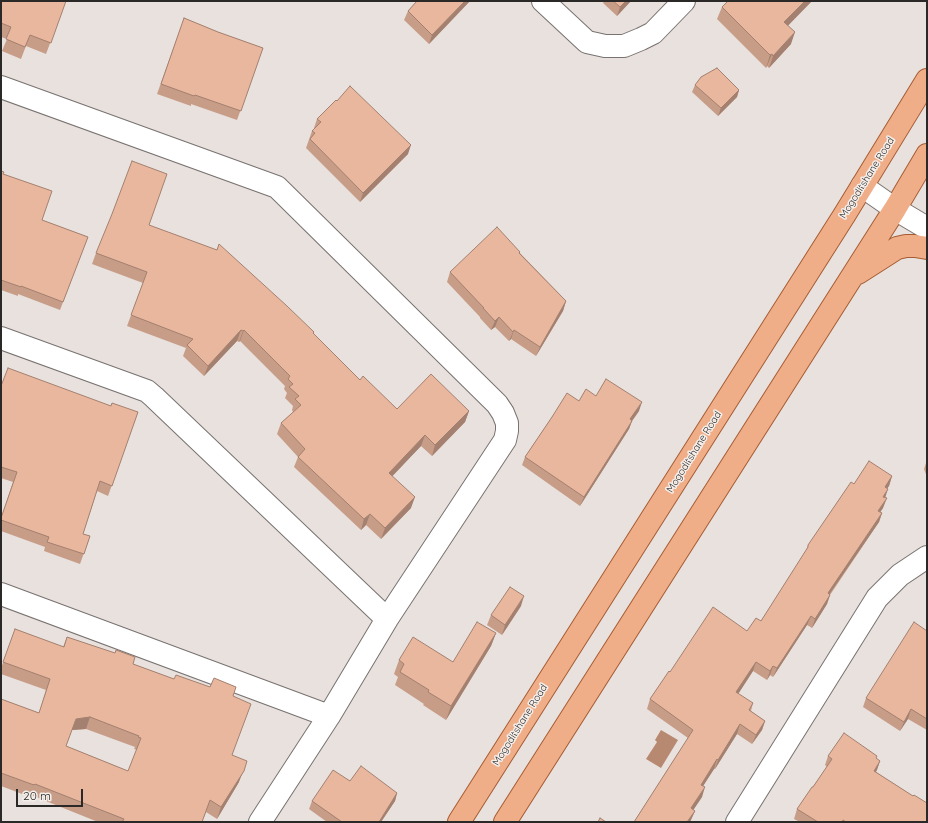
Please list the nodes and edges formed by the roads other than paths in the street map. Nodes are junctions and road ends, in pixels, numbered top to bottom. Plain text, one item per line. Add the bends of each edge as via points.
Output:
1 (543, 1) edge
2 (684, 1) edge
3 (927, 80) edge
4 (1, 87) edge
5 (927, 155) edge
6 (862, 186) junction
7 (895, 209) junction
8 (927, 228) edge
9 (927, 248) edge
10 (851, 278) junction
11 (1, 338) edge
12 (927, 557) edge
13 (1, 594) edge
14 (387, 619) junction
15 (329, 716) junction
16 (260, 822) edge
17 (459, 822) edge
18 (505, 822) edge
19 (737, 822) edge

1 - 2 street via 587,42 605,46 624,46 654,33
3 - 6 main road, Mogoditshane Road
4 - 14 street via 277,187 503,412 507,423 505,440
5 - 7 main road
6 - 7 street
6 - 17 main road, Mogoditshane Road
7 - 8 street
7 - 10 main road
9 - 10 main road via 897,248
10 - 18 main road
11 - 14 street via 147,392 154,397
12 - 19 street via 900,575 877,598
13 - 15 street
14 - 15 street
15 - 16 street

